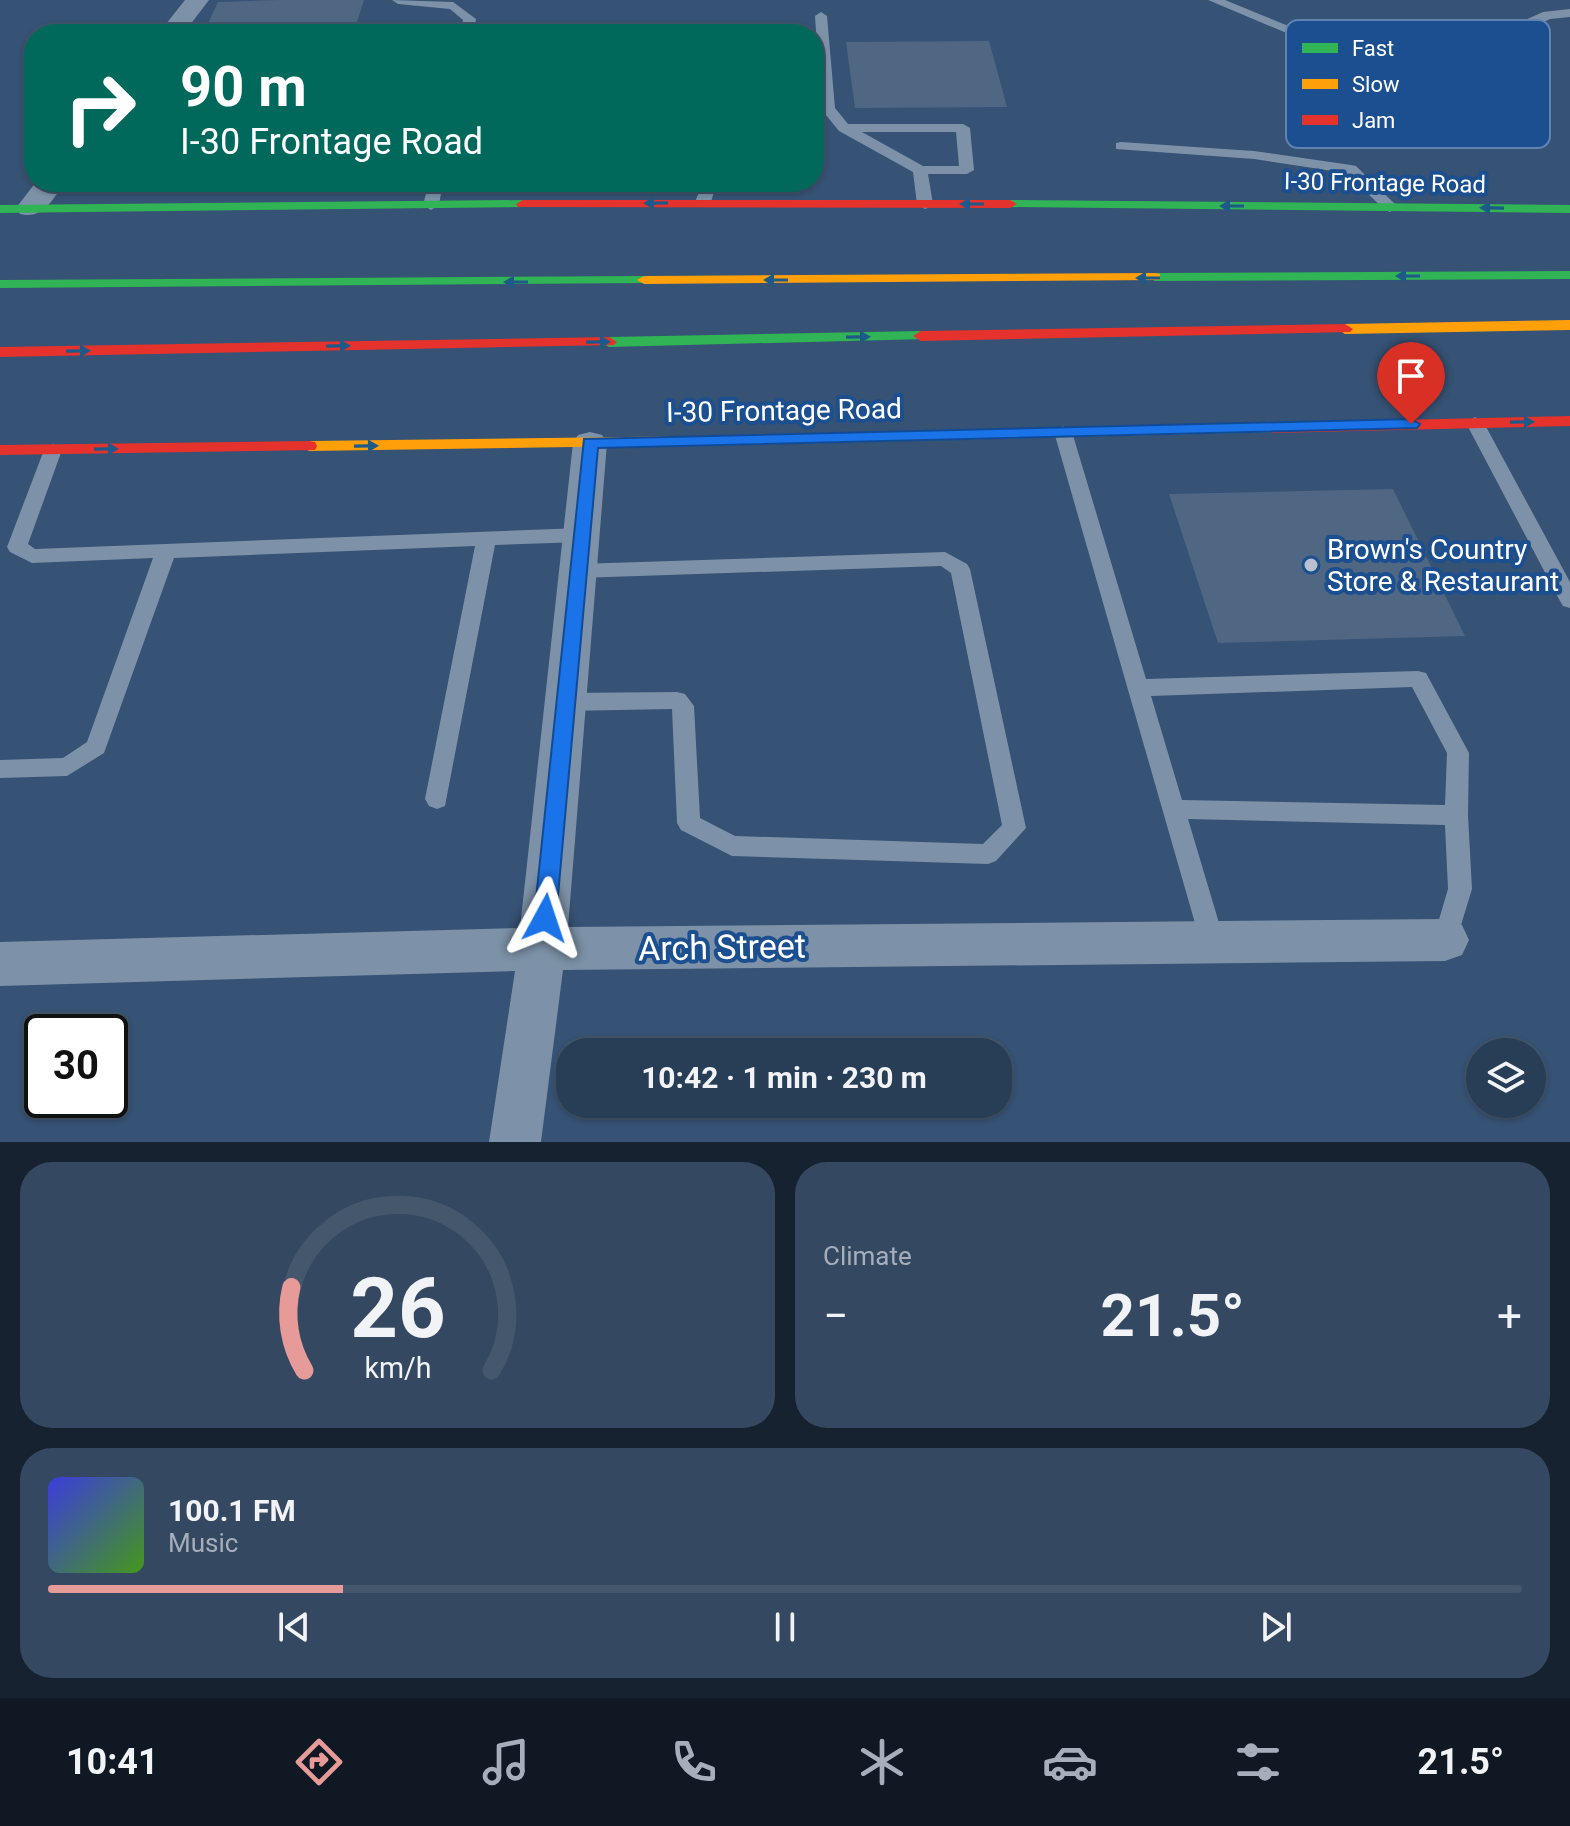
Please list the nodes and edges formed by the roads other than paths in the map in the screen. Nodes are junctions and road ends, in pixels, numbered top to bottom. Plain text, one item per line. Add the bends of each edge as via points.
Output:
1 (197, 0) edge
2 (398, 0) edge
3 (1214, 0) edge
4 (1570, 13) edge
5 (821, 16) dead end
6 (1536, 20) edge
7 (178, 24) edge
8 (469, 24) edge
9 (821, 24) edge
10 (1286, 30) edge
11 (824, 85) edge
12 (844, 128) junction
13 (1121, 146) dead end
14 (920, 170) junction
15 (43, 192) edge
16 (434, 192) edge
17 (706, 192) edge
18 (703, 202) junction
19 (925, 204) junction
20 (431, 205) junction
21 (1390, 207) junction
22 (30, 208) junction
23 (0, 209) edge
24 (1570, 209) edge
25 (1570, 275) edge
26 (0, 284) edge
27 (1570, 325) edge
28 (0, 352) edge
29 (1570, 421) edge
30 (1475, 423) junction
31 (1063, 432) junction
32 (590, 443) junction
33 (0, 450) edge
34 (53, 450) junction
35 (486, 539) junction
36 (166, 551) junction
37 (579, 553) junction
38 (1570, 601) edge
39 (1138, 688) junction
40 (565, 702) junction
41 (0, 769) edge
42 (437, 799) dead end
43 (1173, 809) junction
44 (1456, 815) junction
45 (1445, 940) joint
46 (1212, 943) junction
47 (542, 949) junction
48 (0, 964) edge
49 (515, 1142) edge

1 - 7 street
2 - 8 lane via 453,6 470,19
3 - 10 lane
4 - 6 lane
5 - 9 lane
11 - 12 lane via 828,109
12 - 14 lane
12 - 14 lane via 963,128 967,170
13 - 21 lane via 1254,155 1351,169
14 - 19 lane
15 - 22 street
16 - 20 lane
17 - 18 lane
18 - 19 main road, I-30 Frontage Road
18 -> 20 main road, I-30 Frontage Road
21 -> 19 main road, I-30 Frontage Road
20 - 22 main road, I-30 Frontage Road
24 -> 21 main road, I-30 Frontage Road
22 - 23 main road, I-30 Frontage Road
25 -> 26 main road
28 -> 27 main road
30 -> 29 main road, I-30 Frontage Road
30 - 31 main road, I-30 Frontage Road
30 - 38 lane
31 - 32 main road, I-30 Frontage Road
31 - 39 lane
34 -> 32 main road, I-30 Frontage Road
32 - 37 street
33 - 34 main road, I-30 Frontage Road
34 - 36 lane via 17,547 32,556
35 - 36 lane
35 - 37 lane
35 - 42 lane
36 - 41 lane via 96,747 67,767
37 - 40 street
37 - 40 lane via 945,559 960,569 1014,828 988,854 732,846 689,823 683,706 677,700
39 - 43 lane
39 - 44 lane via 1418,679 1458,753
40 - 47 street
43 - 44 lane
43 - 46 lane
44 - 45 lane via 1460,889
45 - 46 street, Arch Street
46 - 47 street, Arch Street
47 - 48 street, Arch Street
47 - 49 street

